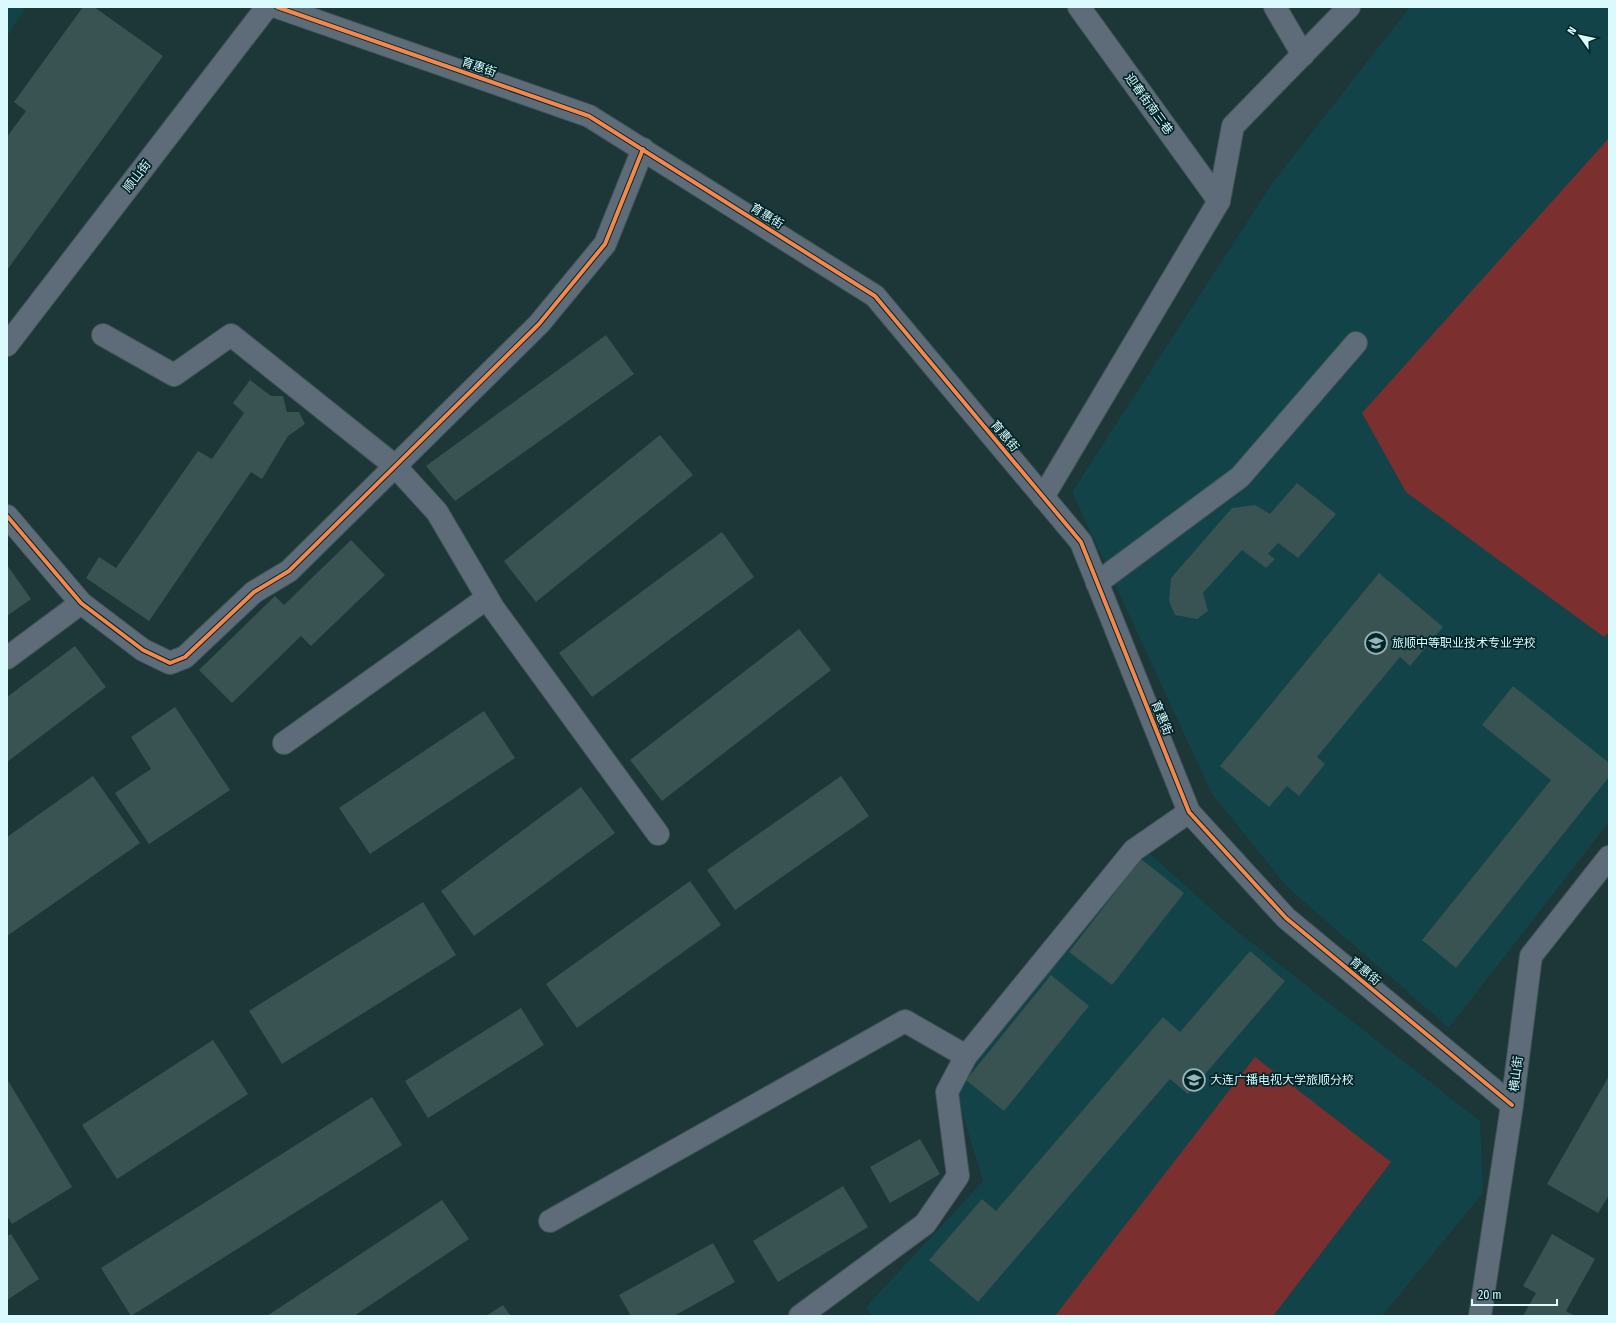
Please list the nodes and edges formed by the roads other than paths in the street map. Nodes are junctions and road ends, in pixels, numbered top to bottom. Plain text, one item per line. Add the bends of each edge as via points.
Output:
1 (267, 7) edge
2 (277, 7) edge
3 (1080, 7) edge
4 (1275, 7) edge
5 (1349, 7) edge
6 (1303, 55) junction
7 (643, 149) junction
8 (1219, 201) junction
9 (103, 335) dead end
10 (1356, 343) dead end
11 (7, 345) edge
12 (395, 466) junction
13 (1043, 497) junction
14 (7, 516) edge
15 (1097, 583) junction
16 (487, 598) junction
17 (81, 603) junction
18 (7, 658) edge
19 (284, 743) dead end
20 (1189, 812) junction
21 (658, 834) dead end
22 (1609, 858) edge
23 (966, 1056) junction
24 (1512, 1105) junction
25 (550, 1222) dead end
26 (800, 1316) edge
27 (1480, 1316) edge

1 - 11 street, 顺山街
2 - 7 street, 育惠街 via 589,116
3 - 8 street, 迎春街南三巷
4 - 6 street
5 - 6 street
6 - 8 street via 1233,126
7 - 12 street via 605,244 539,324
7 - 13 street, 育惠街 via 875,296
8 - 13 street
9 - 12 street via 174,375 231,335
10 - 15 street via 1240,477
12 - 16 street via 437,512
12 - 17 street via 289,571 254,592 185,657 170,663 142,650
13 - 15 street, 育惠街 via 1081,542
14 - 17 street
15 - 20 street, 育惠街
16 - 19 street
16 - 21 street
17 - 18 street
20 - 23 street via 1134,850
20 - 24 street, 育惠街 via 1286,918
22 - 24 street, 横山街 via 1531,956
23 - 25 street via 905,1021
23 - 26 street via 947,1092 958,1176 925,1224
24 - 27 street, 横山街

